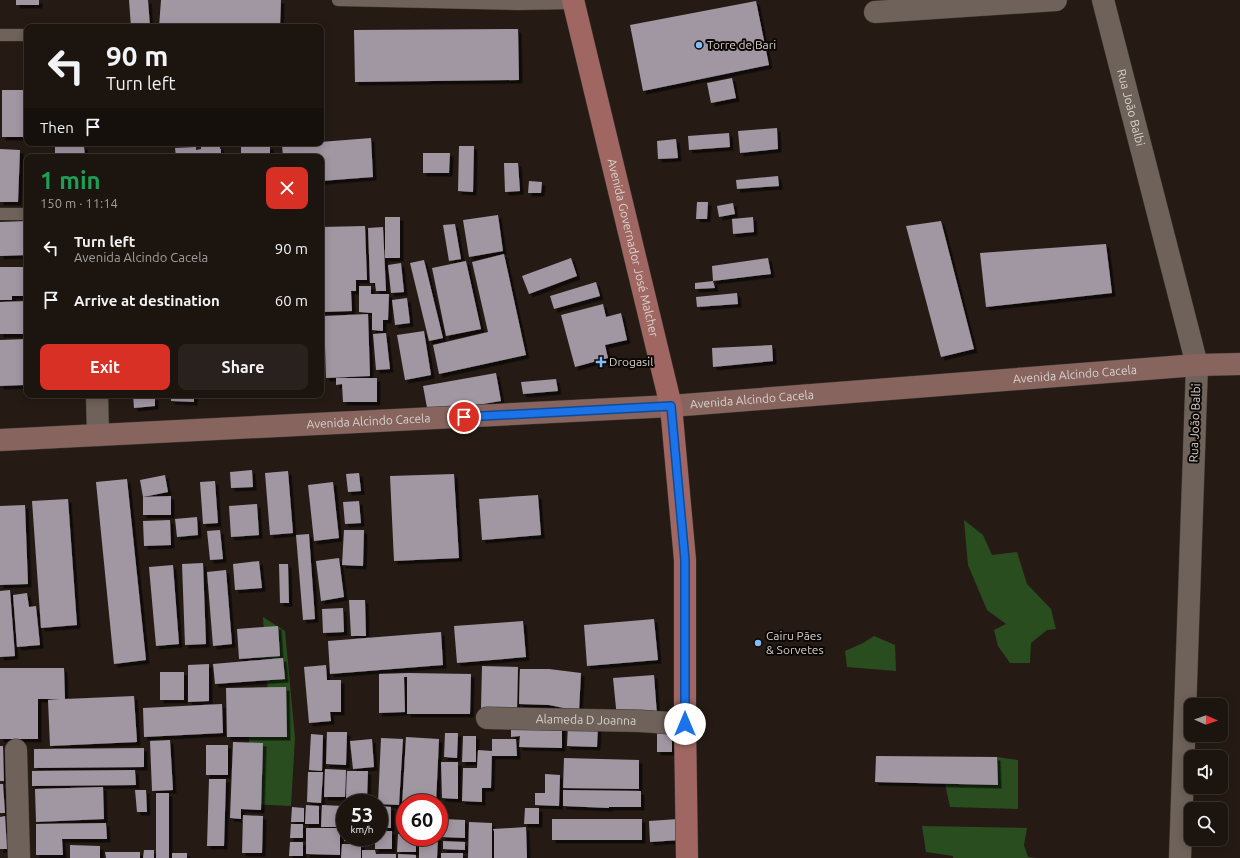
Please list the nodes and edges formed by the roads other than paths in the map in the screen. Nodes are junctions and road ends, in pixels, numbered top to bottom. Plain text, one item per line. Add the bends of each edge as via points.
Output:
1 (338, 0) edge
2 (1056, 0) edge
3 (1103, 0) edge
4 (574, 2) edge
5 (875, 12) dead end
6 (0, 35) edge
7 (24, 35) edge
8 (0, 214) edge
9 (24, 214) edge
10 (1240, 364) edge
11 (1197, 365) junction
12 (97, 398) edge
13 (671, 406) junction
14 (98, 435) junction
15 (0, 440) edge
16 (487, 718) dead end
17 (685, 724) junction
18 (16, 750) dead end
19 (1181, 857) edge
20 (19, 858) edge
21 (687, 858) edge

1 - 4 lane via 509,4
2 - 5 street
3 - 11 street, Rua João Balbi
4 - 13 main road, Avenida Governador José Malcher
6 - 7 lane
8 - 9 lane
10 - 11 main road, Avenida Alcindo Cacela
11 - 13 main road, Avenida Alcindo Cacela
11 - 19 street, Rua João Balbi
12 - 14 street
13 - 14 main road, Avenida Alcindo Cacela
13 - 17 main road, Avenida Governador José Malcher via 685,560
14 - 15 main road, Avenida Alcindo Cacela
16 - 17 street, Alameda D Joanna
17 - 21 main road, Avenida Governador José Malcher
18 - 20 street

